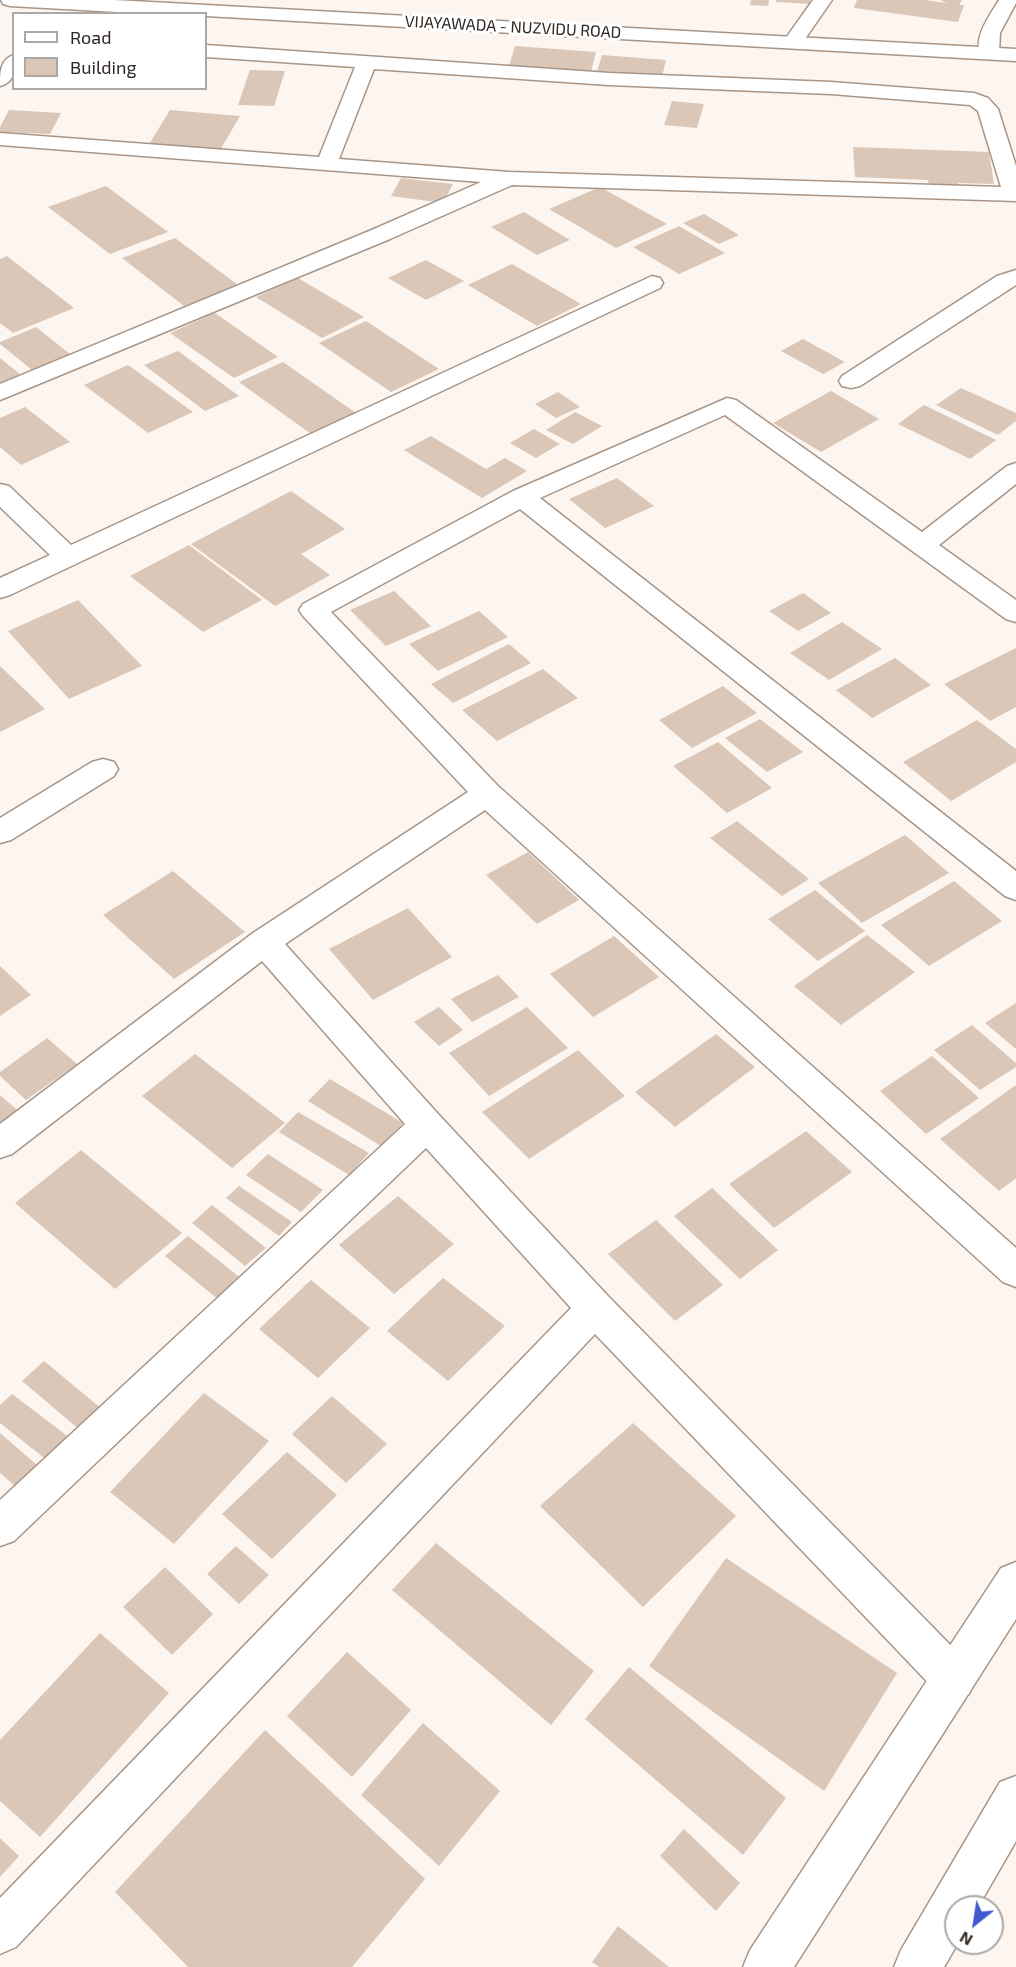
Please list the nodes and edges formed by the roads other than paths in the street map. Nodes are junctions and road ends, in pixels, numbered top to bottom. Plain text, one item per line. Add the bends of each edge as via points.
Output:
1 (10, 0) edge
2 (348, 0) edge
3 (823, 0) edge
4 (1008, 0) edge
5 (395, 2) dead end
6 (785, 22) dead end
7 (808, 23) junction
8 (831, 24) dead end
9 (967, 32) dead end
10 (999, 33) junction
11 (793, 42) junction
12 (207, 51) edge
13 (989, 53) junction
14 (1016, 55) edge
15 (367, 62) junction
16 (12, 64) edge
17 (0, 80) edge
18 (0, 139) edge
19 (327, 163) junction
20 (509, 178) junction
21 (1015, 194) edge
22 (1016, 277) edge
23 (652, 283) dead end
24 (851, 381) dead end
25 (0, 393) edge
26 (1016, 471) edge
27 (0, 492) edge
28 (522, 497) junction
29 (921, 546) junction
30 (66, 557) junction
31 (0, 589) edge
32 (1016, 614) edge
33 (103, 769) dead end
34 (487, 794) junction
35 (0, 832) edge
36 (1016, 888) edge
37 (264, 942) junction
38 (427, 1125) junction
39 (0, 1144) edge
40 (1016, 1271) edge
41 (595, 1308) junction
42 (0, 1527) edge
43 (1016, 1582) edge
44 (954, 1679) junction
45 (1016, 1798) edge
46 (0, 1931) edge
47 (767, 1967) edge
48 (918, 1967) edge

1 - 11 street, VIJAYAWADA - NUZVIDU ROAD
2 - 5 street, VIJAYAWADA - NUZVIDU ROAD
3 - 7 street
4 - 10 street
6 - 7 street
7 - 8 street
7 - 11 street
9 - 10 street
10 - 13 street
11 - 13 street, VIJAYAWADA - NUZVIDU ROAD
12 - 15 street
13 - 14 street, VIJAYAWADA - NUZVIDU ROAD
15 - 19 street
15 - 21 street via 974,99 988,109
16 - 17 street
18 - 19 street
19 - 20 street
20 - 21 street
20 - 25 street
22 - 24 street
23 - 30 street
26 - 29 street
27 - 30 street
28 - 29 street via 727,405
28 - 34 street via 313,610
28 - 36 street
29 - 32 street
30 - 31 street
33 - 35 street
34 - 37 street
34 - 40 street
37 - 38 street
37 - 39 street
38 - 41 street
38 - 42 street
41 - 44 street
41 - 46 street
43 - 44 street
44 - 47 street
45 - 48 street

